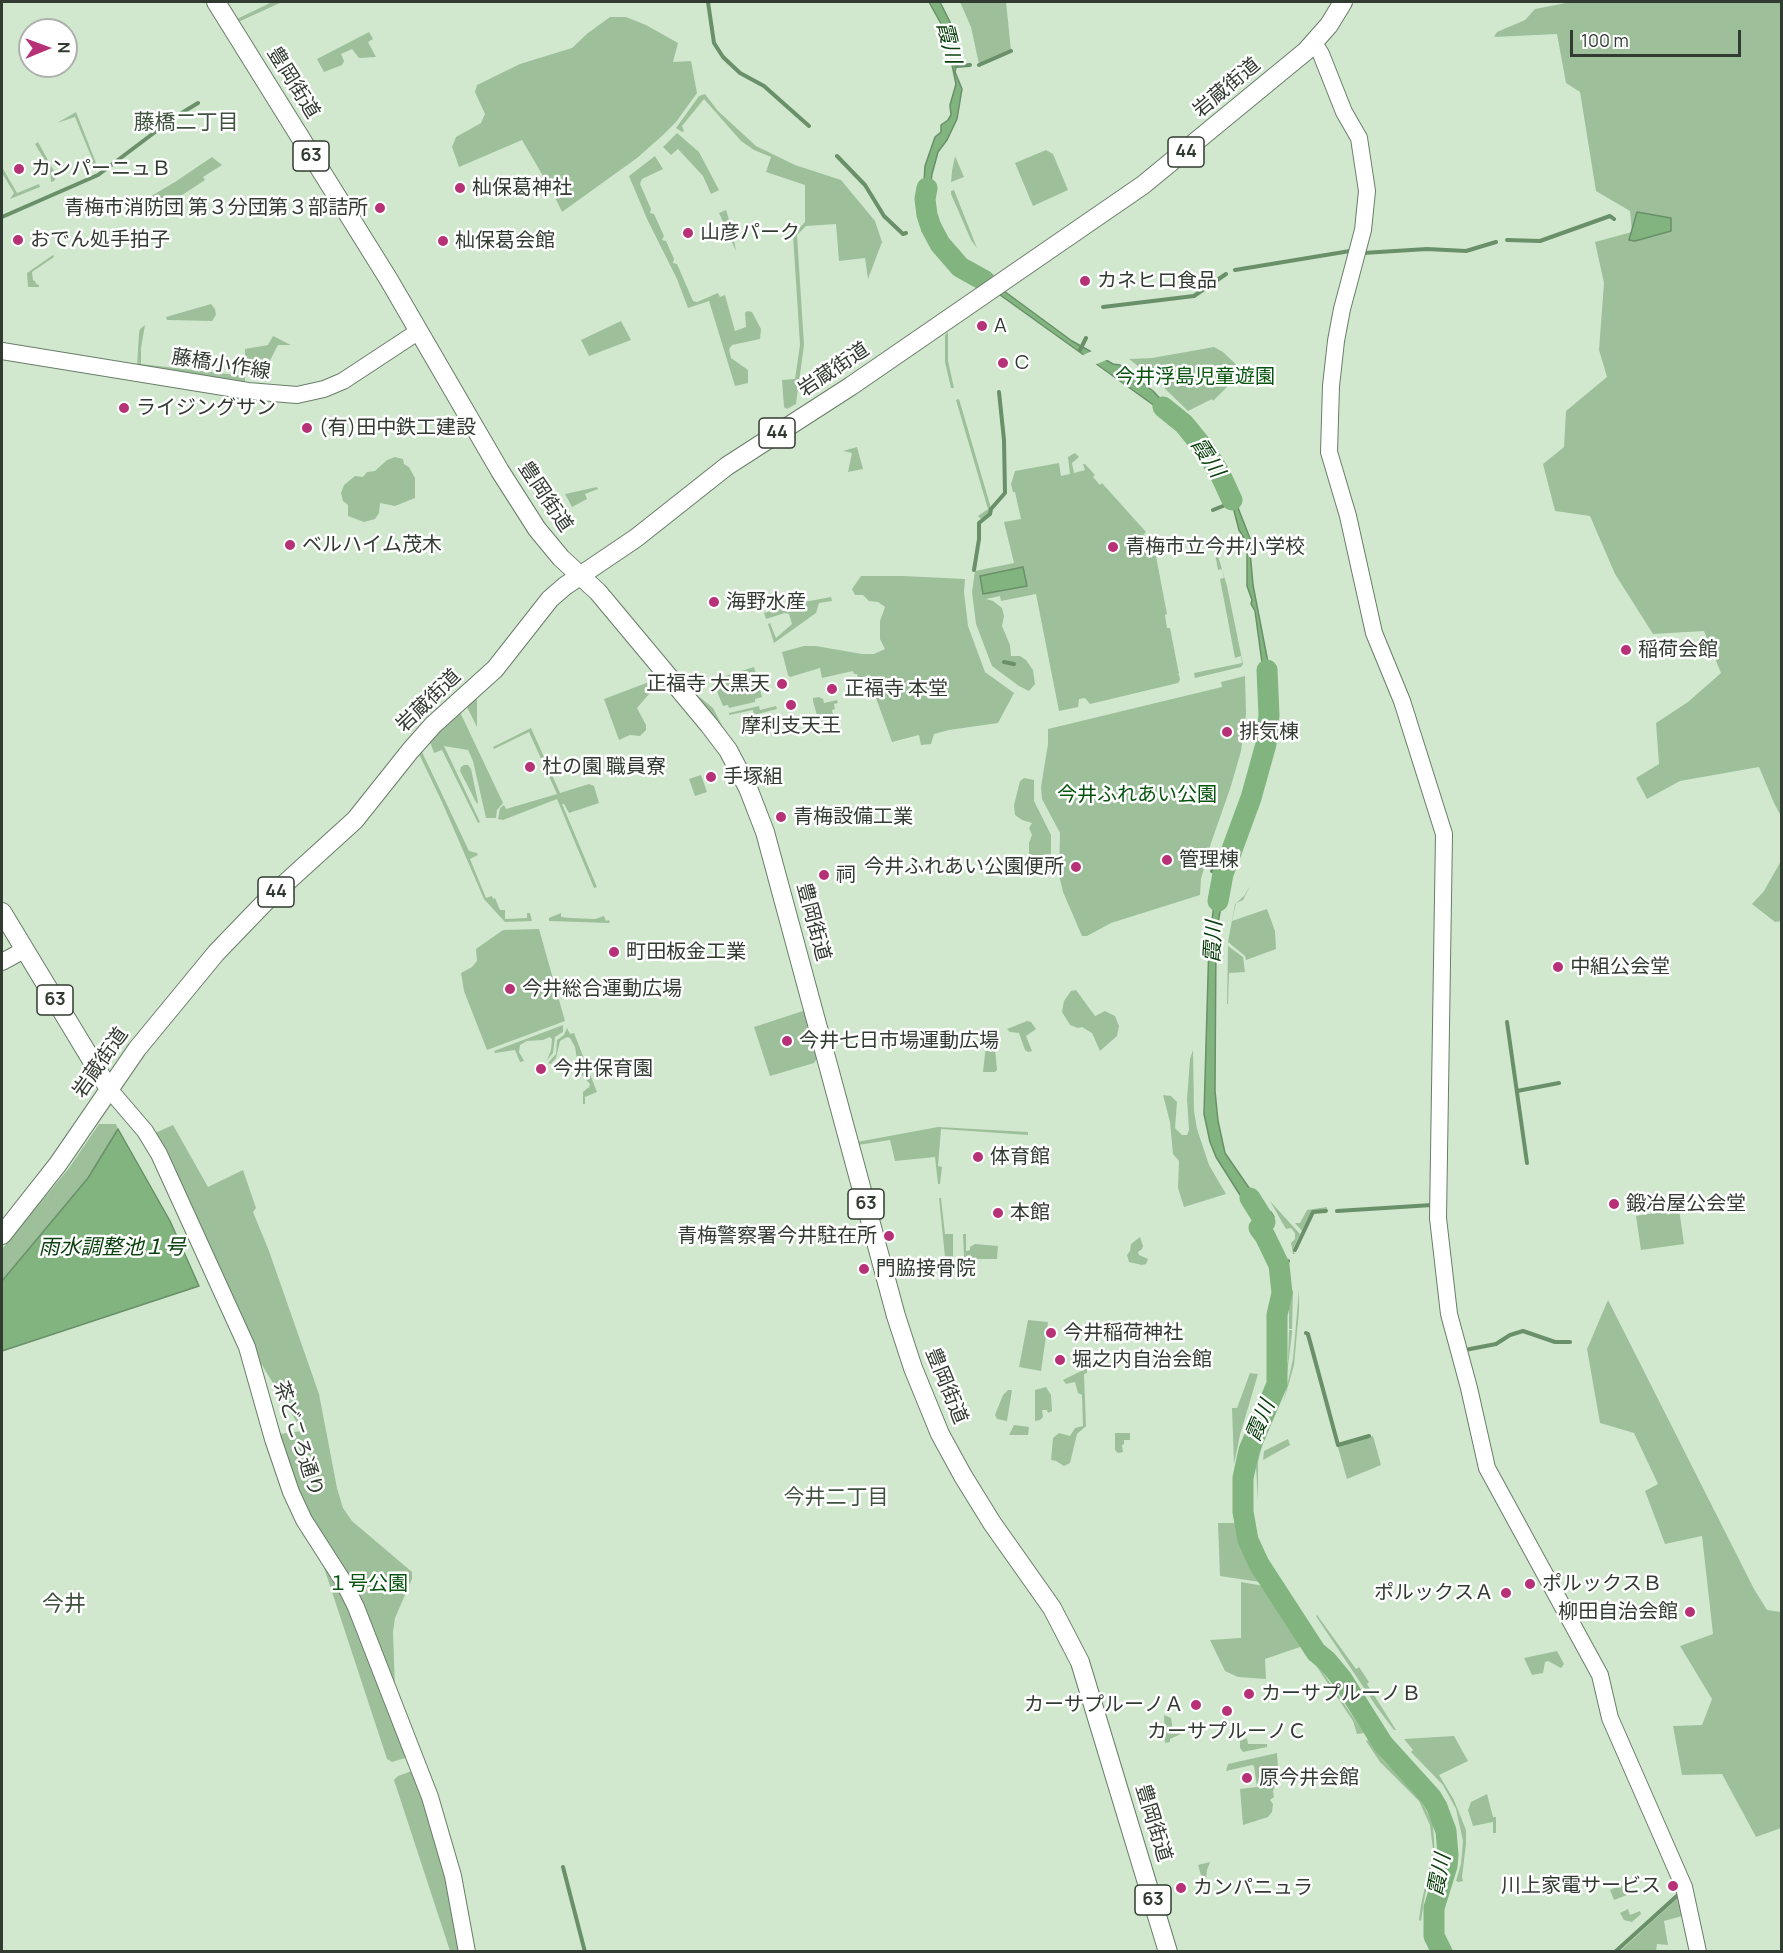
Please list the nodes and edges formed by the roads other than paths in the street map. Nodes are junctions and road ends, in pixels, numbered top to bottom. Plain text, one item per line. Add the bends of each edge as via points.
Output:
1 (216, 2) edge
2 (1342, 2) edge
3 (1314, 43) junction
4 (419, 331) junction
5 (2, 351) edge
6 (579, 576) junction
7 (2, 912) edge
8 (24, 950) junction
9 (2, 962) edge
10 (109, 1089) junction
11 (2, 1235) edge
12 (466, 1952) edge
13 (1168, 1952) edge
14 (1698, 1952) edge

1 - 4 main road, 豊岡街道 / 63
2 - 3 main road, 岩蔵街道 / 44
3 - 6 main road, 岩蔵街道 / 44 via 1143,185 851,386 737,459 636,538
3 - 14 street via 1359,138 1367,191 1363,230 1336,341 1329,452 1351,526 1374,633 1402,701 1444,834 1438,1218 1449,1314 1486,1468 1600,1675 1615,1731 1684,1887
4 - 5 street, 藤橋小作線 via 343,381 297,394 248,391
4 - 6 main road, 豊岡街道 / 63 via 526,512 550,547
6 - 10 main road, 岩蔵街道 / 44 via 550,599 495,669 422,738 355,820 268,899 216,953
6 - 13 main road, 豊岡街道 / 63 via 605,600 710,725 751,794 765,832 913,1368 940,1434 963,1476 1052,1608 1077,1656
7 - 8 main road, 63
8 - 9 street
8 - 10 main road, 63
10 - 11 main road, 岩蔵街道 / 44 via 58,1164
10 - 12 street, 茶どころ通り via 150,1138 163,1163 244,1340 291,1492 356,1606 430,1797 453,1876

